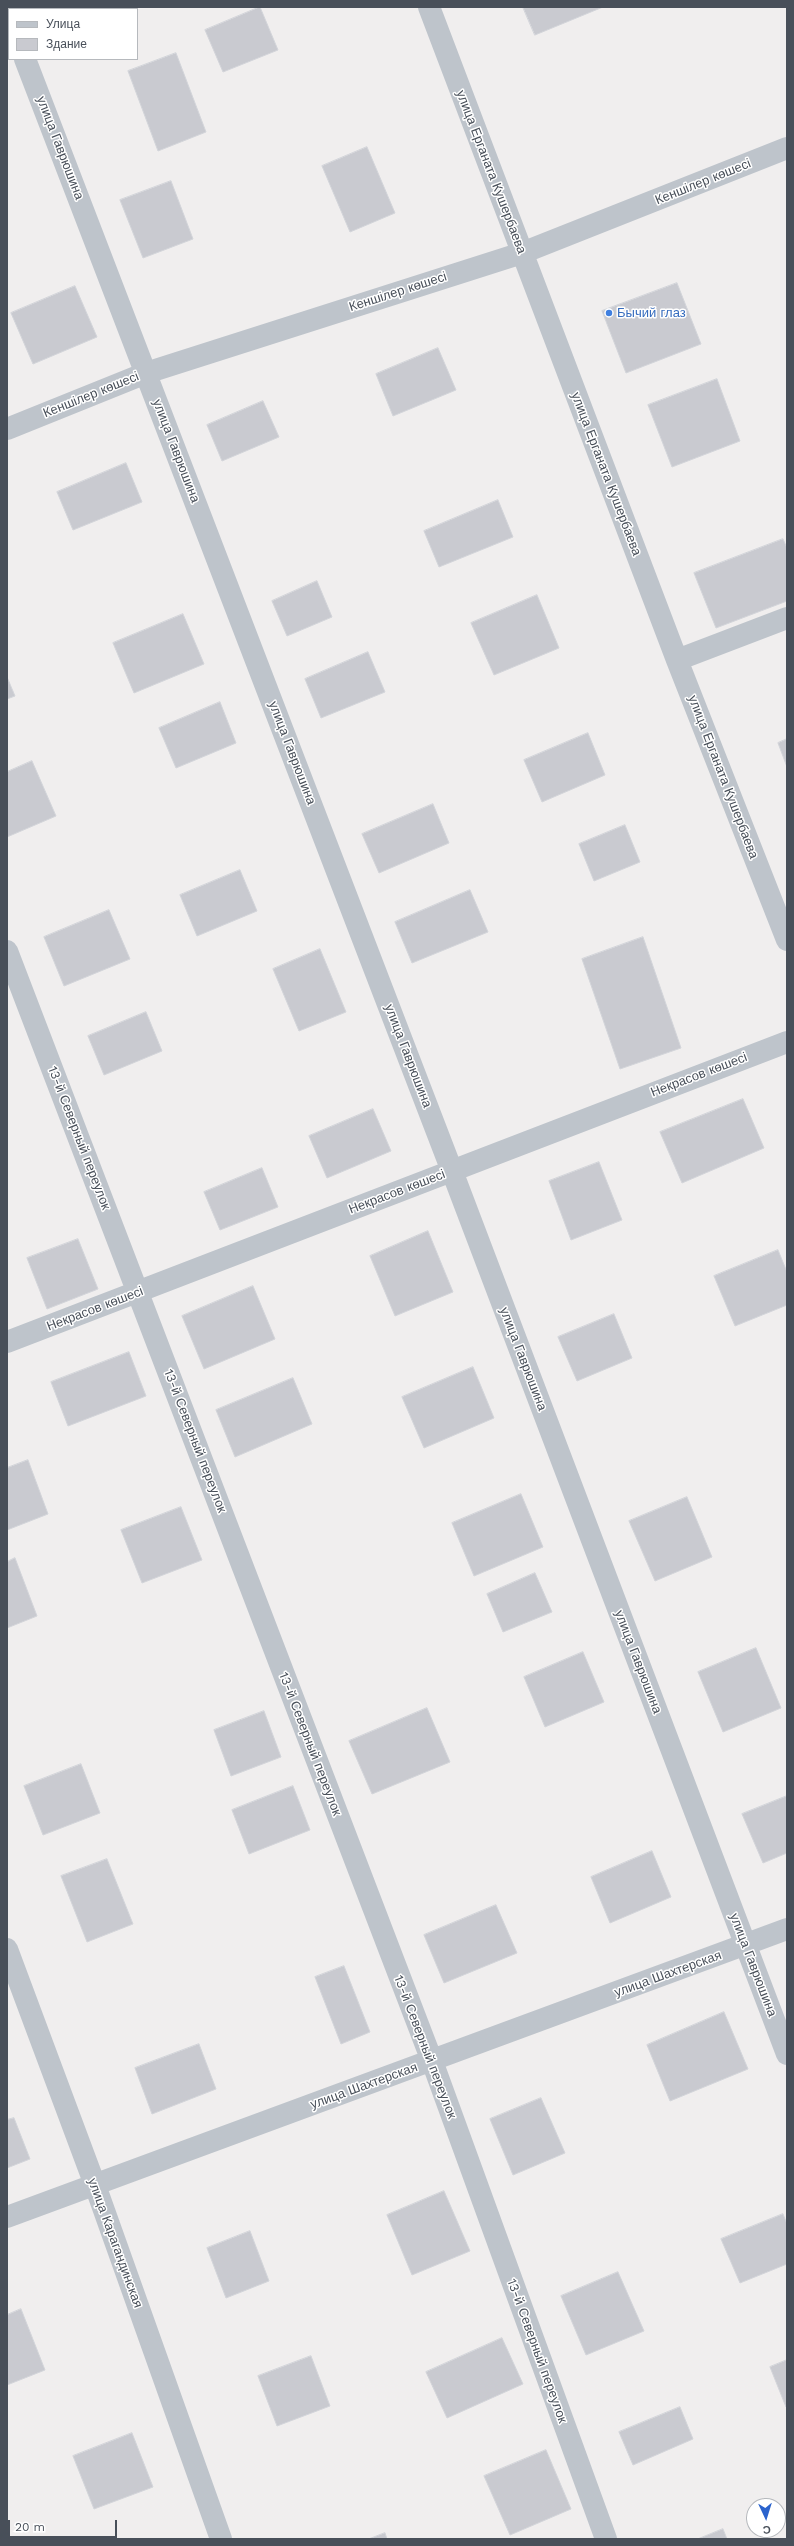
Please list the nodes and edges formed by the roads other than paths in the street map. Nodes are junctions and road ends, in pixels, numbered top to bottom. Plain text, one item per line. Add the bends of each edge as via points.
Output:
1 (429, 7) edge
2 (25, 60) edge
3 (787, 148) edge
4 (522, 253) junction
5 (146, 373) junction
6 (7, 429) edge
7 (787, 618) edge
8 (677, 660) junction
9 (787, 940) edge
10 (7, 951) edge
11 (787, 1042) edge
12 (452, 1171) junction
13 (138, 1292) junction
14 (7, 1342) edge
15 (787, 1929) edge
16 (746, 1946) junction
17 (7, 1948) edge
18 (787, 2054) edge
19 (432, 2062) junction
20 (95, 2185) junction
21 (7, 2217) edge
22 (221, 2539) edge
23 (606, 2539) edge

1 - 4 street, улица Ерганата Кушербаева
2 - 5 street, улица Гаврюшина
3 - 4 street, Кеншілер көшесі
4 - 5 street, Кеншілер көшесі
4 - 8 street, улица Ерганата Кушербаева
5 - 6 street, Кеншілер көшесі
5 - 12 street, улица Гаврюшина
7 - 8 street
8 - 9 street, улица Ерганата Кушербаева
10 - 13 street, 13-й Северный переулок
11 - 12 street, Некрасов көшесі
12 - 13 street, Некрасов көшесі
12 - 16 street, улица Гаврюшина
13 - 14 street, Некрасов көшесі
13 - 19 street, 13-й Северный переулок
15 - 16 street, улица Шахтерская
16 - 18 street, улица Гаврюшина
16 - 19 street, улица Шахтерская
17 - 20 street, улица Карагандинская
19 - 20 street, улица Шахтерская
19 - 23 street, 13-й Северный переулок
20 - 21 street, улица Шахтерская
20 - 22 street, улица Карагандинская

